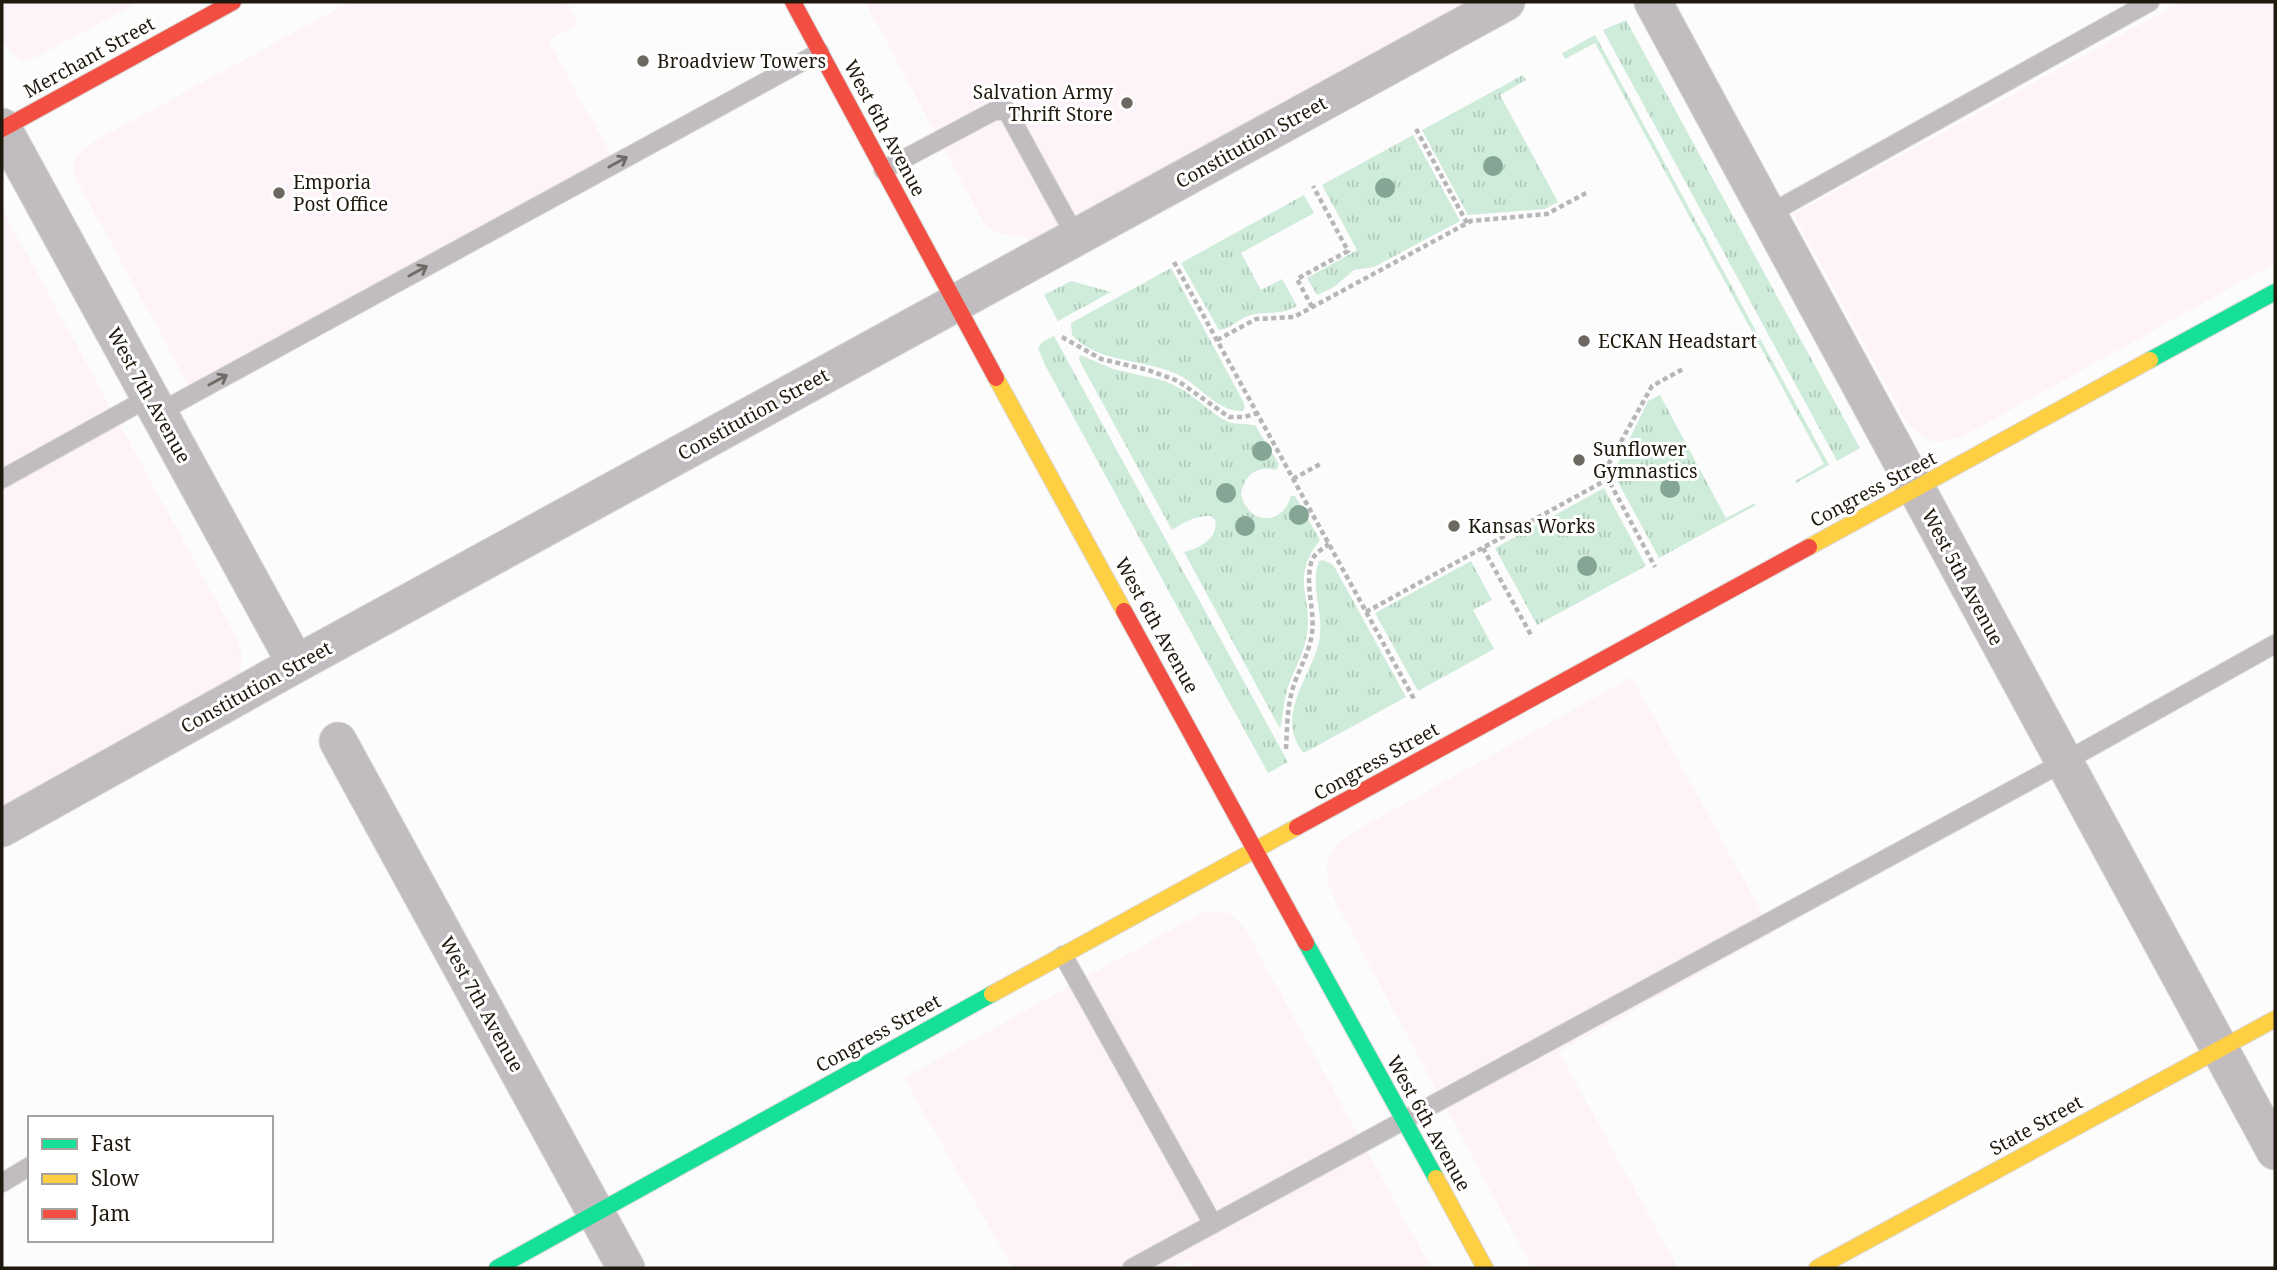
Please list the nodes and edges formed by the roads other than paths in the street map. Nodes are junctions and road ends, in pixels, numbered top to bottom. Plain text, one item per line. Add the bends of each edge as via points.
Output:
1 (233, 2) edge
2 (793, 2) edge
3 (1506, 2) edge
4 (1653, 2) edge
5 (2151, 2) edge
6 (820, 52) junction
7 (2, 128) edge
8 (883, 170) junction
9 (1769, 214) junction
10 (1076, 237) junction
11 (2275, 292) edge
12 (955, 303) junction
13 (154, 405) junction
14 (2, 479) edge
15 (1916, 490) junction
16 (2275, 644) edge
17 (296, 664) junction
18 (338, 741) dead end
19 (2064, 762) junction
20 (2, 828) edge
21 (1257, 850) junction
22 (1063, 955) junction
23 (2275, 1019) edge
24 (2220, 1049) junction
25 (1404, 1120) junction
26 (2275, 1151) edge
27 (28, 1167) edge
28 (2, 1183) edge
29 (596, 1213) junction
30 (1213, 1224) junction
31 (497, 1268) edge
32 (626, 1268) edge
33 (1132, 1268) edge
34 (1485, 1268) edge
35 (1817, 1268) edge

1 - 7 street, Merchant Street
2 - 6 street, West 6th Avenue
3 - 10 street, Constitution Street
4 - 9 street, West 5th Avenue
5 - 9 lane
6 - 8 street, West 6th Avenue
13 -> 6 lane
7 - 13 street, West 7th Avenue
8 - 10 lane via 993,111 1007,111
8 - 12 street, West 6th Avenue
9 - 15 street, West 5th Avenue
10 - 12 street, Constitution Street
11 - 15 street, Congress Street
12 - 17 street, Constitution Street
12 - 21 street, West 6th Avenue
13 - 14 lane
13 - 17 street, West 7th Avenue
15 - 19 street, West 5th Avenue
15 - 21 street, Congress Street
16 - 19 lane
17 - 20 street, Constitution Street
18 - 29 street, West 7th Avenue
19 - 24 street, West 5th Avenue
19 - 25 lane
21 - 22 street, Congress Street
21 - 25 street, West 6th Avenue
22 - 29 street, Congress Street
22 - 30 lane
23 - 24 street, State Street
24 - 26 street, West 5th Avenue
24 - 35 street, State Street
25 - 30 lane
25 - 34 street, West 6th Avenue
27 - 28 lane
29 - 31 street, Congress Street
29 - 32 street, West 7th Avenue
30 - 33 lane

